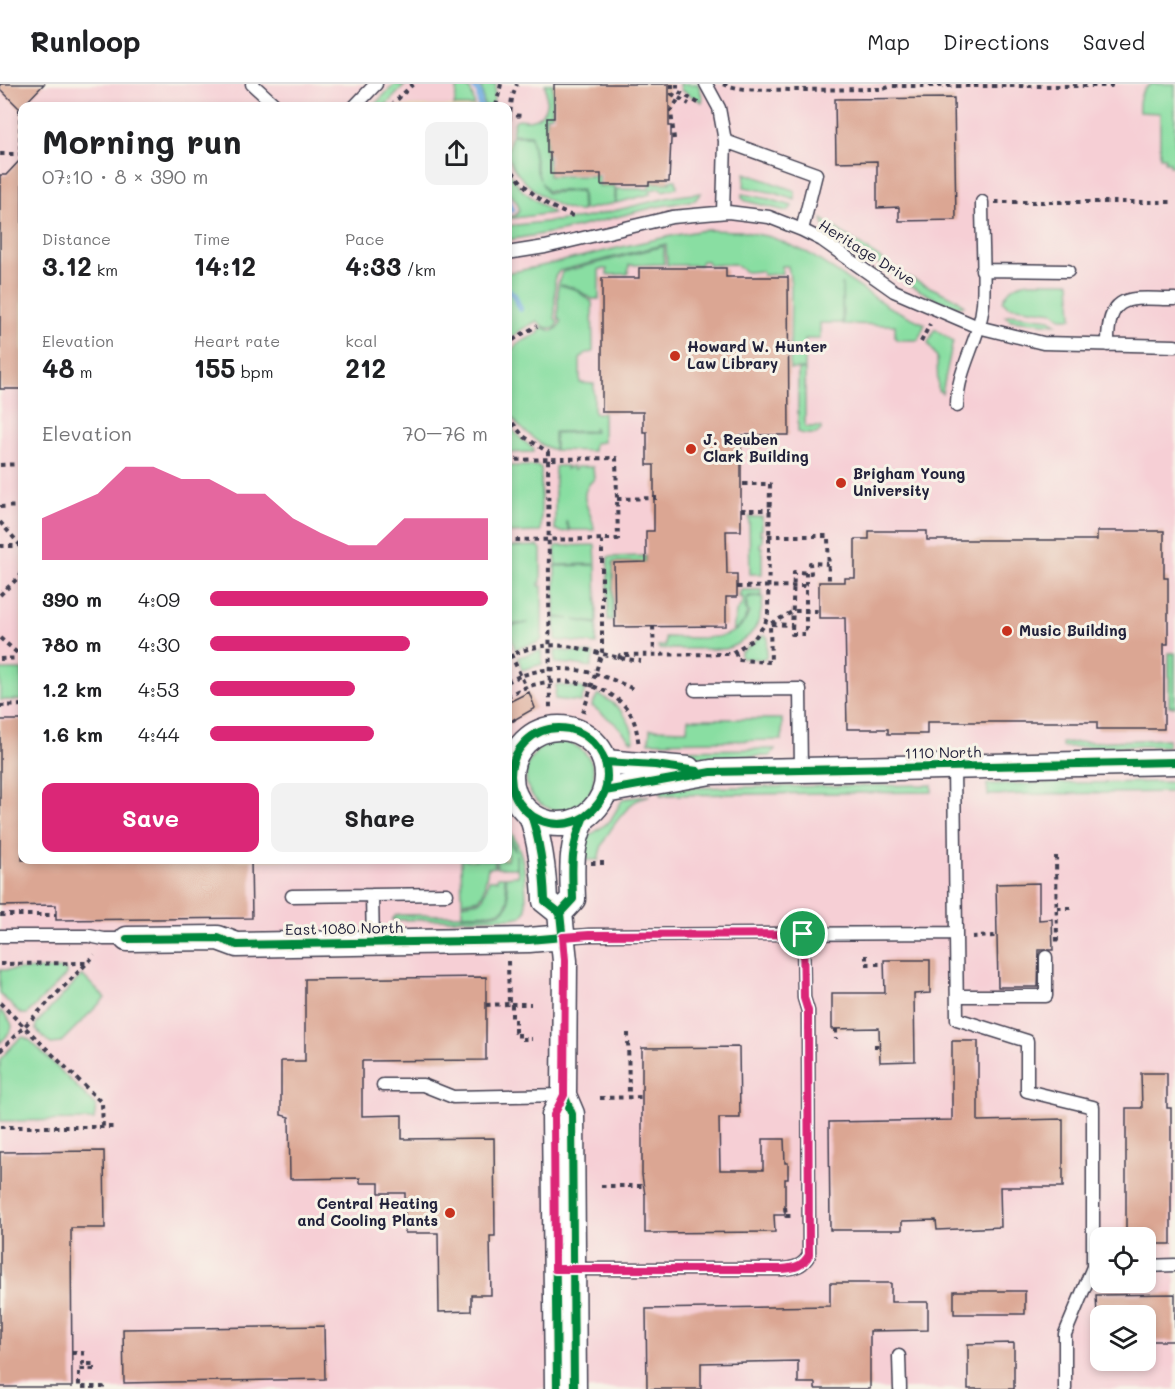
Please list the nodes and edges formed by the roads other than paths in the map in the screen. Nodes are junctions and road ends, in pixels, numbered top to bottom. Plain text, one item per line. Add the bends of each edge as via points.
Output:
1 (252, 84) edge
2 (376, 84) edge
3 (706, 84) edge
4 (272, 102) edge
5 (359, 102) edge
6 (725, 141) junction
7 (988, 202) road end
8 (723, 212) junction
9 (802, 230) junction
10 (512, 252) edge
11 (982, 270) junction
12 (1068, 271) dead end
13 (1175, 299) edge
14 (978, 327) junction
15 (1108, 345) junction
16 (1175, 346) edge
17 (957, 406) dead end
18 (694, 690) dead end
19 (605, 762) junction
20 (1175, 762) edge
21 (954, 767) junction
22 (801, 770) junction
23 (711, 772) junction
24 (604, 791) junction
25 (531, 815) junction
26 (583, 819) junction
27 (447, 894) dead end
28 (372, 895) junction
29 (292, 896) dead end
30 (560, 913) junction
31 (956, 933) junction
32 (803, 934) junction
33 (0, 936) edge
34 (563, 937) junction
35 (127, 939) joint
36 (373, 943) junction
37 (1046, 957) dead end
38 (957, 996) junction
39 (383, 1085) dead end
40 (564, 1095) junction
41 (1096, 1227) edge
42 (1175, 1265) edge
43 (1156, 1266) edge
44 (564, 1269) junction
45 (1090, 1282) edge
46 (899, 1356) dead end
47 (557, 1389) edge
48 (574, 1389) edge
49 (900, 1389) edge
50 (1065, 1389) edge

1 - 4 lane
2 - 5 lane
3 - 6 lane via 719,108
6 - 8 lane
6 - 9 lane via 816,174
7 - 11 lane
8 - 9 lane, Heritage Drive via 769,217
8 - 10 lane, Heritage Drive via 664,218 545,248
9 - 14 lane, Heritage Drive via 894,291
11 - 12 lane
11 - 14 lane via 983,304
13 - 15 lane via 1132,298 1120,303 1107,324
14 - 15 lane, Heritage Drive via 1043,343
14 - 17 lane via 958,382
15 - 16 lane, Heritage Drive
18 - 22 lane via 800,689
19 - 23 street
19 - 24 street
19 - 25 street via 588,737 573,730 542,731 529,739 519,750 512,780 516,795
20 - 21 street, 1110 North
21 - 22 street, 1110 North
21 - 31 lane
22 - 23 street, 1110 North
23 - 24 street
24 - 26 street via 599,803
25 - 26 street via 550,823
25 - 30 street via 543,863 545,901
26 - 30 street via 574,839 571,863 573,899
27 - 28 lane
28 - 29 lane
28 - 36 lane
30 - 34 street
31 - 32 lane
31 - 38 lane
32 - 34 lane
32 - 44 lane via 804,998 808,1011 809,1255 805,1262 782,1269
33 - 35 lane
34 - 36 street, East 1080 North
34 - 40 street
35 - 36 street, East 1080 North via 218,938 237,945
37 - 38 lane via 1047,996
38 - 41 lane via 957,1019 1027,1041 1027,1091 1093,1107
39 - 40 lane via 423,1085 453,1097
40 - 44 street via 572,1114
42 - 43 lane
44 - 47 street
44 - 48 street
45 - 50 lane via 1065,1334
46 - 49 lane

